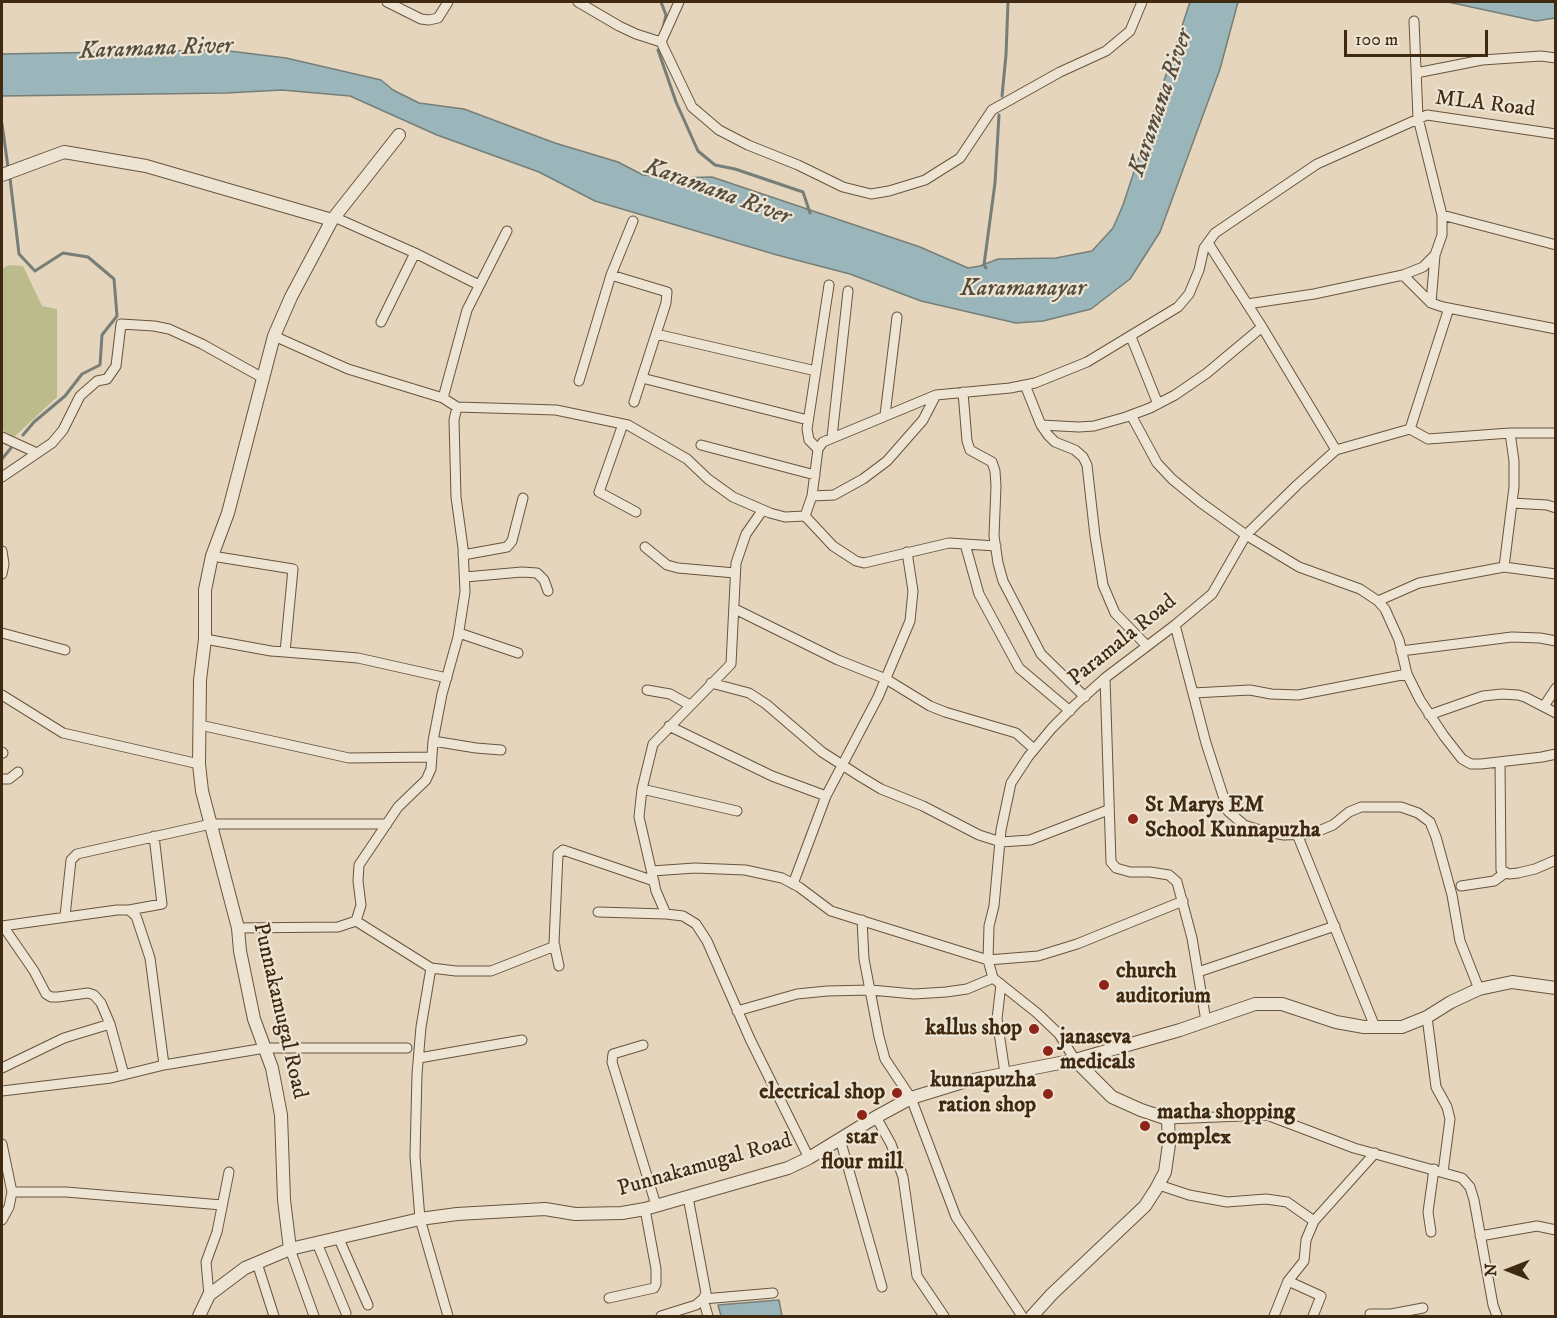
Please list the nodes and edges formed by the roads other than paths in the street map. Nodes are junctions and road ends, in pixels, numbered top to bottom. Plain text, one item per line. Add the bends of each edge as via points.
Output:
1 (387, 2) edge
2 (448, 2) edge
3 (578, 2) edge
4 (679, 2) edge
5 (1142, 2) edge
6 (1414, 21) dead end
7 (661, 42) junction
8 (1556, 58) edge
9 (1416, 73) junction
10 (1418, 118) junction
11 (1556, 134) edge
12 (399, 135) dead end
13 (2, 175) edge
14 (1442, 215) junction
15 (333, 219) junction
16 (633, 221) dead end
17 (507, 231) dead end
18 (1208, 243) junction
19 (1556, 244) edge
20 (415, 253) junction
21 (1435, 255) junction
22 (611, 275) junction
23 (1403, 275) junction
24 (478, 285) junction
25 (830, 285) dead end
26 (848, 291) dead end
27 (1431, 303) junction
28 (1247, 304) junction
29 (1449, 308) junction
30 (897, 317) dead end
31 (381, 322) dead end
32 (1262, 327) junction
33 (1556, 329) edge
34 (657, 334) junction
35 (274, 336) junction
36 (1131, 337) junction
37 (816, 371) junction
38 (263, 378) junction
39 (642, 378) junction
40 (579, 381) dead end
41 (1025, 385) junction
42 (963, 392) junction
43 (936, 395) junction
44 (443, 398) junction
45 (634, 402) dead end
46 (1158, 404) junction
47 (457, 407) junction
48 (885, 415) junction
49 (1131, 415) junction
50 (808, 420) junction
51 (623, 424) junction
52 (1041, 425) junction
53 (1410, 429) junction
54 (1556, 433) edge
55 (1510, 434) junction
56 (2, 437) edge
57 (832, 437) junction
58 (700, 445) dead end
59 (818, 450) junction
60 (1336, 450) junction
61 (37, 453) junction
62 (815, 475) junction
63 (2, 477) edge
64 (812, 496) junction
65 (523, 498) dead end
66 (1512, 503) junction
67 (1556, 508) edge
68 (762, 511) junction
69 (636, 512) dead end
70 (805, 516) junction
71 (1246, 535) junction
72 (965, 544) junction
73 (996, 546) junction
74 (645, 547) dead end
75 (2, 551) edge
76 (907, 552) junction
77 (463, 555) junction
78 (212, 556) junction
79 (1504, 567) junction
80 (735, 573) junction
81 (2, 574) edge
82 (1556, 574) edge
83 (465, 577) junction
84 (548, 591) dead end
85 (1378, 601) junction
86 (735, 609) junction
87 (1175, 625) junction
88 (2, 633) edge
89 (459, 633) junction
90 (205, 639) junction
91 (1556, 641) edge
92 (1147, 646) junction
93 (65, 650) dead end
94 (1401, 651) junction
95 (285, 652) junction
96 (518, 653) dead end
97 (1407, 674) junction
98 (447, 678) junction
99 (1105, 678) junction
100 (886, 679) junction
101 (711, 682) junction
102 (1556, 688) edge
103 (647, 690) dead end
104 (1193, 693) junction
105 (2, 695) edge
106 (1085, 697) junction
107 (690, 705) junction
108 (1544, 706) junction
109 (1070, 711) junction
110 (1556, 713) edge
111 (1429, 715) junction
112 (200, 725) junction
113 (669, 726) junction
114 (433, 741) junction
115 (1034, 749) junction
116 (501, 750) dead end
117 (1556, 754) edge
118 (432, 757) junction
119 (1500, 762) junction
120 (199, 764) junction
121 (842, 765) junction
122 (18, 772) dead end
123 (2, 779) edge
124 (642, 789) junction
125 (826, 796) junction
126 (1108, 810) junction
127 (737, 811) dead end
128 (211, 824) junction
129 (387, 824) junction
130 (1297, 834) junction
131 (154, 836) junction
132 (1001, 842) junction
133 (1556, 860) edge
134 (1504, 873) junction
135 (653, 876) junction
136 (793, 884) junction
137 (1461, 886) dead end
138 (1183, 901) junction
139 (129, 910) junction
140 (598, 912) dead end
141 (666, 914) junction
142 (65, 916) junction
143 (862, 920) junction
144 (356, 921) junction
145 (2, 926) edge
146 (1335, 926) junction
147 (238, 928) junction
148 (555, 946) junction
149 (988, 960) junction
150 (559, 966) dead end
151 (430, 968) junction
152 (1198, 972) junction
153 (997, 981) junction
154 (1556, 988) edge
155 (1479, 989) junction
156 (870, 990) junction
157 (737, 1011) junction
158 (1427, 1017) junction
159 (1206, 1022) junction
160 (110, 1024) junction
161 (1375, 1027) junction
162 (522, 1040) dead end
163 (643, 1045) dead end
164 (265, 1048) junction
165 (407, 1048) dead end
166 (419, 1058) junction
167 (1075, 1060) junction
168 (164, 1065) junction
169 (2, 1068) edge
170 (1005, 1073) junction
171 (124, 1075) junction
172 (2, 1091) edge
173 (911, 1098) junction
174 (876, 1117) junction
175 (1168, 1119) junction
176 (840, 1139) junction
177 (2, 1144) edge
178 (1375, 1154) junction
179 (809, 1158) junction
180 (1439, 1171) junction
181 (230, 1172) dead end
182 (10, 1180) junction
183 (1159, 1185) junction
184 (2, 1187) edge
185 (12, 1192) junction
186 (688, 1197) junction
187 (222, 1205) junction
188 (650, 1207) junction
189 (420, 1219) junction
190 (2, 1220) edge
191 (1314, 1221) junction
192 (1556, 1230) edge
193 (1431, 1232) dead end
194 (1480, 1236) junction
195 (339, 1239) junction
196 (317, 1243) junction
197 (290, 1249) junction
198 (257, 1263) junction
199 (1288, 1281) junction
200 (882, 1287) dead end
201 (773, 1293) dead end
202 (209, 1295) junction
203 (609, 1298) dead end
204 (703, 1299) junction
205 (368, 1305) dead end
206 (1423, 1308) dead end
207 (346, 1313) dead end
208 (1370, 1314) dead end
209 (1396, 1315) edge
210 (199, 1317) edge
211 (274, 1317) edge
212 (314, 1317) edge
213 (448, 1317) edge
214 (661, 1317) edge
215 (708, 1317) edge
216 (944, 1317) edge
217 (1022, 1317) edge
218 (1032, 1317) edge
219 (1274, 1317) edge
220 (1313, 1317) edge
221 (1497, 1317) edge

1 - 2 street via 429,20 438,18
3 - 7 street via 618,26
4 - 7 street
5 - 7 street via 1130,31 1106,51 992,110 960,158 925,180 870,194 843,187 719,129 692,107
6 - 9 street
8 - 9 street via 1482,60
9 - 10 street
10 - 11 street, MLA Road via 1427,115
10 - 14 street
10 - 18 street, MLA Road via 1317,164 1215,233
12 - 15 street, Punnakamugal Road
13 - 15 street via 64,152 146,166
14 - 19 street
14 - 21 street via 1442,235
15 - 20 street
15 - 35 street, Punnakamugal Road
16 - 22 street
17 - 24 street
18 - 28 street
18 - 36 street via 1189,294 1178,307
20 - 24 street
20 - 31 street
21 - 23 street via 1423,267
21 - 27 street
22 - 34 street via 667,292
22 - 40 street
23 - 27 street
23 - 28 street
24 - 44 street via 467,310
25 - 37 street
26 - 57 street
27 - 29 street
28 - 32 street
29 - 33 street
29 - 53 street
30 - 48 street
32 - 46 street via 1207,373
32 - 60 street
34 - 37 street
34 - 39 street
35 - 38 street, Punnakamugal Road
35 - 44 street via 348,369
36 - 41 street via 1078,366
36 - 46 street
37 - 50 street
38 - 61 street via 169,329 121,324 116,366 107,379 88,387 63,430
38 - 78 street, Punnakamugal Road via 228,513
39 - 45 street
39 - 50 street
41 - 42 street
41 - 52 street
42 - 43 street
42 - 73 street via 970,450 992,462 994,471
43 - 48 street
43 - 64 street via 923,420 887,461 834,495
44 - 47 street
46 - 49 street
47 - 51 street via 556,410
47 - 77 street via 456,497
48 - 57 street
49 - 52 street via 1086,426
49 - 71 street via 1157,463 1172,479
50 - 59 street via 808,436
51 - 68 street via 687,459 733,497
51 - 69 street via 599,492
52 - 92 street via 1055,442 1075,450 1087,465 1103,585 1115,613
53 - 55 street via 1428,440
53 - 60 street, Paramala Road
54 - 55 street
55 - 66 street via 1514,461
56 - 61 street
57 - 59 street
58 - 62 street
59 - 62 street
60 - 71 street, Paramala Road
61 - 63 street
62 - 64 street
64 - 70 street
65 - 77 street via 507,547
66 - 67 street
66 - 79 street
68 - 70 street via 785,517
68 - 80 street via 746,534
70 - 76 street via 833,546 856,561 872,562
71 - 85 street via 1299,567 1360,589
71 - 87 street, Paramala Road via 1212,594
72 - 73 street
72 - 76 street via 949,543
72 - 109 street via 979,594 1019,668
73 - 106 street via 1004,581 1032,639 1041,654
74 - 80 street via 667,565
75 - 81 street
76 - 100 street via 913,605
77 - 83 street
78 - 90 street, Punnakamugal Road via 205,590
78 - 95 street via 293,569
79 - 82 street
79 - 85 street via 1419,583
80 - 86 street
83 - 84 street via 537,573
83 - 89 street
85 - 94 street via 1399,639
86 - 100 street via 818,651
86 - 101 street via 731,664
87 - 92 street, Paramala Road
87 - 104 street
88 - 93 street
89 - 96 street
89 - 98 street
90 - 95 street
90 - 112 street, Punnakamugal Road
91 - 94 street via 1512,637
92 - 99 street, Paramala Road
94 - 97 street
95 - 98 street via 358,658
97 - 104 street via 1298,695 1250,690
97 - 111 street
98 - 114 street
99 - 106 street, Paramala Road
99 - 126 street
100 - 115 street via 938,709 1016,733
100 - 121 street
101 - 107 street
101 - 121 street via 749,693
102 - 108 street
103 - 107 street via 670,694
104 - 130 street via 1228,811 1244,825
105 - 120 street via 63,733
106 - 109 street, Paramala Road
107 - 113 street
108 - 110 street
108 - 111 street via 1518,695 1502,694 1483,696
109 - 115 street, Paramala Road
111 - 119 street via 1466,762
112 - 118 street via 349,758
112 - 120 street, Punnakamugal Road
113 - 124 street via 653,744
113 - 125 street via 772,776
114 - 116 street
114 - 118 street
115 - 132 street, Paramala Road via 1011,783
117 - 119 street
118 - 129 street via 426,780 398,807
119 - 134 street
120 - 128 street, Punnakamugal Road
121 - 125 street
121 - 132 street via 881,789
122 - 123 street
124 - 127 street
124 - 135 street via 639,817
125 - 136 street
126 - 132 street via 1030,840
126 - 138 street via 1110,862 1130,872 1169,875 1177,882
128 - 129 street
128 - 131 street
128 - 147 street, Punnakamugal Road
129 - 144 street via 359,865 361,905
130 - 146 street
130 - 155 street via 1334,825 1349,812 1372,806 1401,807 1430,822 1452,894 1461,941
131 - 139 street via 162,904
131 - 142 street via 77,854 71,860
132 - 149 street, Paramala Road
133 - 134 street via 1535,869
134 - 137 street via 1494,880
135 - 136 street via 695,868 745,870
135 - 141 street
135 - 148 street via 562,850 558,854 555,894
136 - 143 street via 831,910
138 - 149 street via 1038,956
138 - 152 street
139 - 142 street
139 - 168 street via 136,916 150,958
140 - 141 street
141 - 157 street via 683,916 696,924
142 - 145 street
143 - 149 street
143 - 156 street
144 - 147 street via 338,927
144 - 151 street
145 - 160 street via 46,994 94,995
146 - 152 street
146 - 161 street
147 - 164 street, Punnakamugal Road via 254,1019
148 - 150 street
148 - 151 street via 491,971
149 - 153 street, Paramala Road
151 - 166 street
152 - 159 street
153 - 156 street via 946,992
153 - 167 street via 1059,1034
153 - 170 street via 997,1019
154 - 155 street, Punnakamugal Road via 1512,982
155 - 158 street, Punnakamugal Road
156 - 157 street via 797,994
156 - 173 street via 885,1059
157 - 179 street
158 - 161 street, Punnakamugal Road via 1402,1027
158 - 180 street via 1436,1087 1450,1119
159 - 161 street, Punnakamugal Road via 1255,1004 1282,1004 1336,1022
159 - 167 street, Punnakamugal Road
160 - 169 street via 64,1038
160 - 171 street
162 - 166 street
163 - 188 street via 613,1054 612,1062
164 - 165 street
164 - 168 street
164 - 197 street, Punnakamugal Road via 281,1115
166 - 189 street via 415,1156
167 - 170 street, Punnakamugal Road
167 - 175 street via 1112,1097
168 - 171 street
170 - 173 street, Punnakamugal Road
171 - 172 street
173 - 174 street, Punnakamugal Road
173 - 217 street via 956,1217
174 - 176 street, Punnakamugal Road
174 - 216 street via 903,1177 917,1276
175 - 178 street via 1267,1115
175 - 183 street via 1169,1144
176 - 179 street, Punnakamugal Road
176 - 200 street
177 - 182 street
178 - 180 street
178 - 191 street
179 - 186 street, Punnakamugal Road via 788,1168
180 - 193 street via 1428,1212
180 - 194 street via 1462,1178 1470,1187
181 - 187 street
182 - 184 street
182 - 185 street
183 - 191 street via 1227,1202 1287,1202
183 - 218 street via 1145,1206
185 - 187 street via 66,1192
185 - 190 street
186 - 188 street, Punnakamugal Road
186 - 204 street via 706,1293
187 - 202 street via 206,1262
188 - 189 street, Punnakamugal Road via 622,1213 545,1209
188 - 203 street via 657,1284
189 - 195 street, Punnakamugal Road
189 - 213 street
191 - 199 street via 1306,1240 1304,1261
192 - 194 street via 1537,1226
194 - 221 street
195 - 196 street, Punnakamugal Road
195 - 205 street
196 - 197 street, Punnakamugal Road
196 - 207 street
197 - 198 street
197 - 212 street
198 - 202 street
198 - 211 street
199 - 219 street
199 - 220 street via 1322,1296
201 - 204 street
202 - 210 street
204 - 214 street
204 - 215 street
206 - 209 street
208 - 209 street

